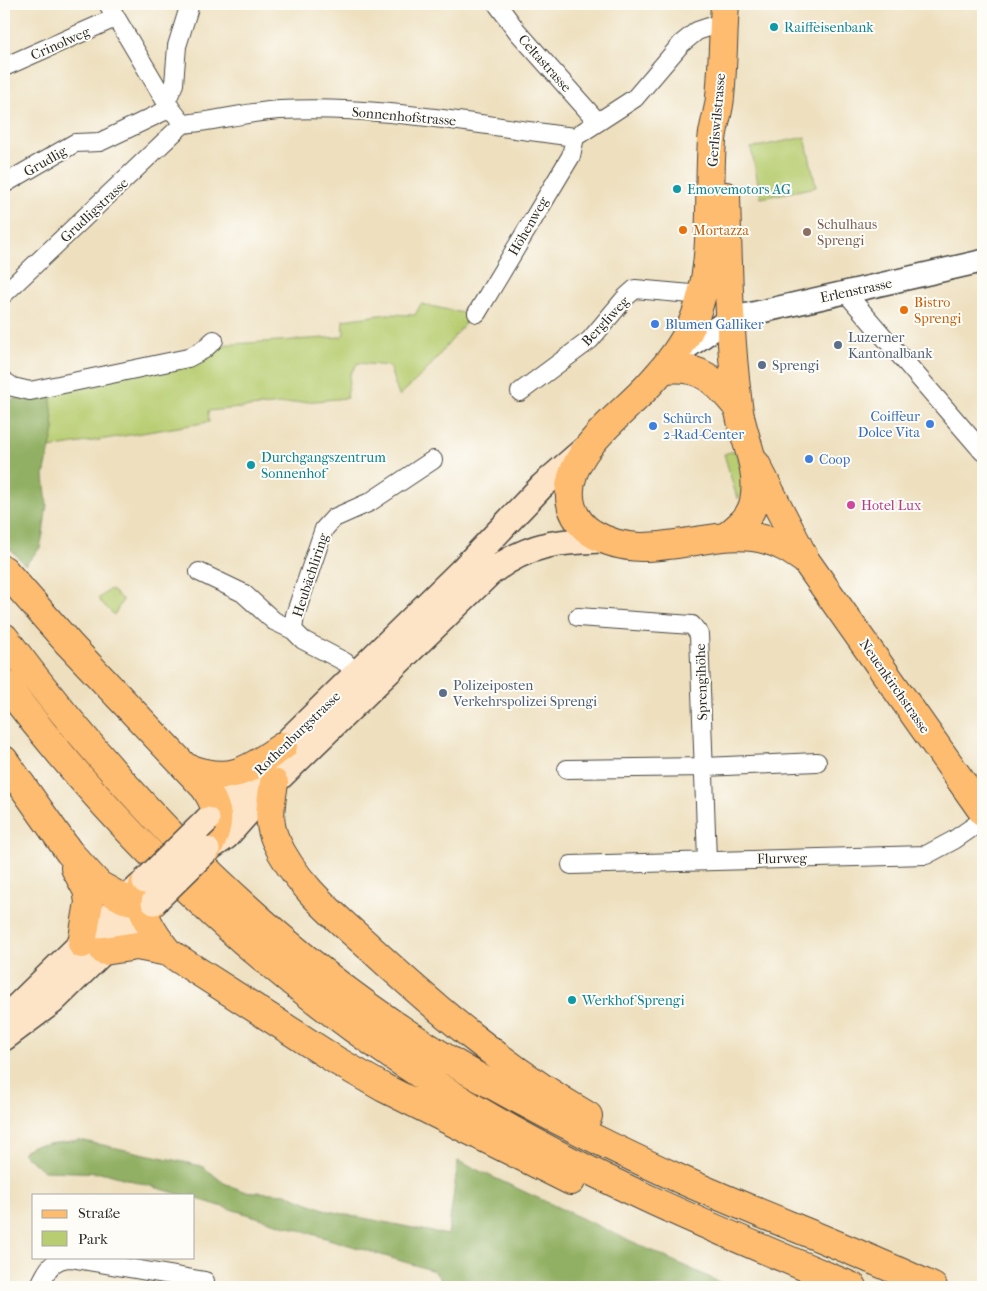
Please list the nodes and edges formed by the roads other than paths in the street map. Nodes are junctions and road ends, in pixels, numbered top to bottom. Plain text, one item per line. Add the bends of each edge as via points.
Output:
1 (190, 4) edge
2 (497, 4) edge
3 (112, 11) edge
4 (724, 13) edge
5 (4, 67) edge
6 (720, 98) junction
7 (168, 105) junction
8 (597, 121) junction
9 (183, 124) junction
10 (575, 137) junction
11 (4, 184) edge
12 (983, 261) edge
13 (846, 293) junction
14 (4, 294) edge
15 (702, 295) junction
16 (477, 313) dead end
17 (729, 319) junction
18 (214, 340) dead end
19 (667, 364) junction
20 (4, 381) edge
21 (520, 392) dead end
22 (738, 408) junction
23 (588, 446) junction
24 (983, 452) edge
25 (753, 458) junction
26 (433, 460) dead end
27 (727, 536) junction
28 (606, 540) junction
29 (806, 561) junction
30 (4, 570) edge
31 (199, 572) dead end
32 (578, 617) dead end
33 (293, 630) junction
34 (4, 636) edge
35 (365, 680) junction
36 (4, 682) edge
37 (283, 746) junction
38 (4, 760) edge
39 (816, 762) dead end
40 (705, 766) junction
41 (188, 768) junction
42 (567, 769) dead end
43 (274, 783) junction
44 (983, 812) edge
45 (983, 820) edge
46 (215, 829) junction
47 (70, 852) junction
48 (707, 860) junction
49 (571, 865) dead end
50 (142, 896) junction
51 (93, 947) junction
52 (168, 952) junction
53 (4, 1019) edge
54 (4, 1038) edge
55 (686, 1217) junction
56 (866, 1256) junction
57 (205, 1281) dead end
58 (39, 1287) edge
59 (854, 1287) edge
60 (933, 1287) edge

1 - 7 street via 177,46 174,84
2 - 8 street, Celtastrasse
3 - 5 street, Crinolweg
3 - 7 street
4 - 6 main road, Gerliswilstrasse
4 - 8 street via 682,44 634,98
6 - 15 main road, Gerliswilstrasse via 712,140
6 - 17 main road via 725,145
7 - 9 street
7 - 11 street, Grudlig via 100,142 75,143
8 - 10 street
9 - 10 street, Sonnenhofstrasse via 278,110 325,110 406,113
9 - 14 street, Grudligstrasse
10 - 16 street, Höhenweg via 571,156
12 - 13 street, Erlenstrasse
13 - 17 street, Erlenstrasse
13 - 24 street
15 - 19 main road, Gerliswilstrasse via 694,321
15 - 21 street, Bergliweg via 635,289 590,340
17 - 19 street
17 - 22 main road
18 - 20 street via 188,358 30,391
19 - 22 main road via 704,374
19 - 23 main road, Gerliswilstrasse
22 - 25 main road
23 - 28 main road, Gerliswilstrasse via 570,482 570,497 573,512 581,524
23 - 35 main road, Rothenburgstrasse via 542,486 461,571
25 - 27 main road via 756,480 750,514
25 - 29 main road
26 - 33 street, Heubächliring via 370,502 334,518 324,529
27 - 28 main road via 676,546 629,545
27 - 29 main road via 765,539
28 - 35 main road, Rothenburgstrasse via 554,543 510,558
29 - 44 main road, Neuenkirchstrasse
30 - 41 main road via 69,644
31 - 33 street, Heubächliring via 243,593 274,621
32 - 40 street, Sprengihöhe via 694,627 699,634
33 - 35 street, Heubächliring via 303,640 345,662
34 - 56 main road via 109,766 184,847 276,934 401,1029 471,1073 682,1180
35 - 37 main road, Rothenburgstrasse
35 - 43 main road, Rothenburgstrasse
36 - 55 main road via 163,868 294,985 386,1052 474,1108 571,1162
37 - 41 main road via 237,774 207,775
37 - 46 main road, Rothenburgstrasse
38 - 47 main road
39 - 40 street
40 - 42 street
40 - 48 street, Sprengihöhe
41 - 46 main road via 205,788
43 - 46 main road, Rothenburgstrasse
43 - 56 main road via 270,814 272,832 300,879 388,965 488,1050 544,1089 615,1131 824,1228
45 - 48 street, Flurweg via 926,855
46 - 50 main road, Rothenburgstrasse, bridge
47 - 50 main road via 104,889
47 - 51 main road via 88,896 87,923
48 - 49 street, Flurweg
50 - 51 main road, Rothenburgstrasse
50 - 52 main road via 154,934
51 - 52 main road via 137,946
51 - 53 main road, Rothenburgstrasse
51 - 54 main road, Rothenburgstrasse via 45,1009
52 - 55 main road via 284,1028 384,1088 566,1179
55 - 59 main road
56 - 60 main road
57 - 58 street via 70,1258 54,1262

